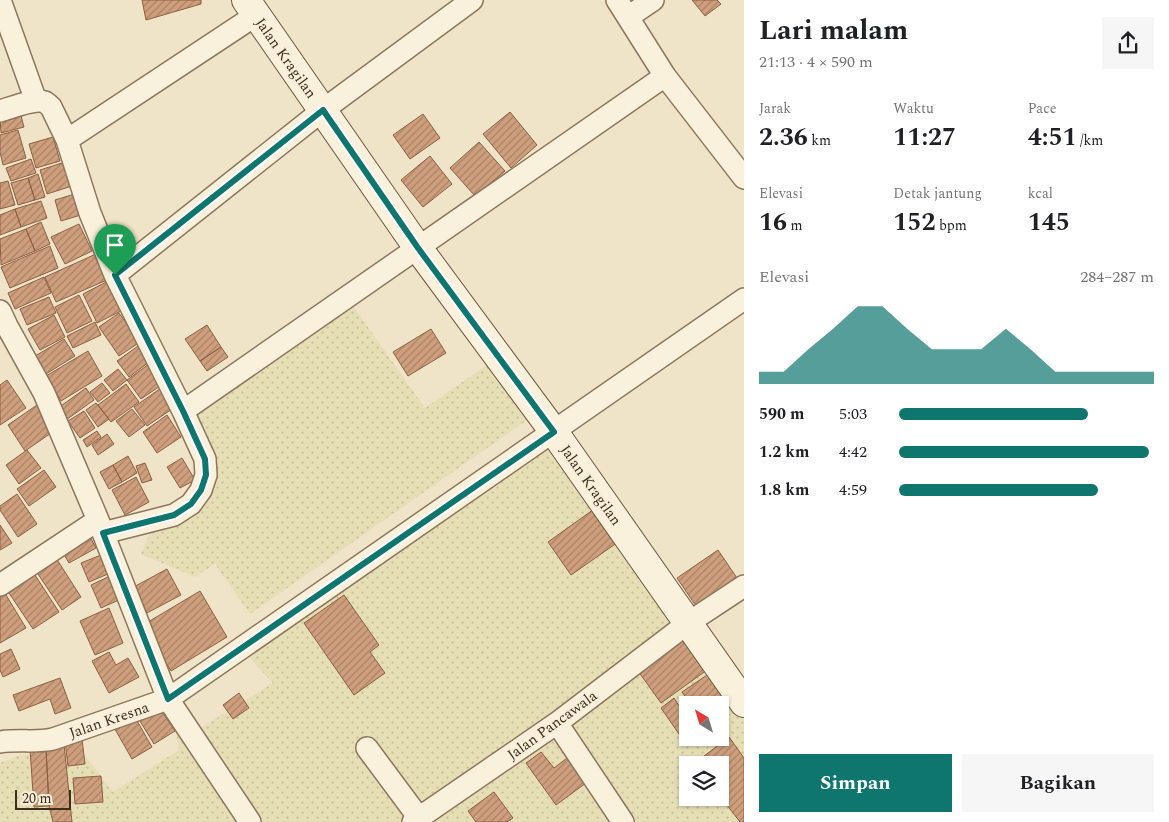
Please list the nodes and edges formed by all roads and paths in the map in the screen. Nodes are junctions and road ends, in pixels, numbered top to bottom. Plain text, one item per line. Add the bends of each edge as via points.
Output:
1 (0, 0) edge
2 (472, 0) edge
3 (654, 0) edge
4 (251, 7) edge
5 (622, 9) edge
6 (665, 76) junction
7 (40, 101) junction
8 (323, 110) junction
9 (0, 111) edge
10 (67, 140) junction
11 (744, 178) edge
12 (418, 248) junction
13 (115, 275) junction
14 (744, 299) edge
15 (2, 322) edge
16 (183, 411) junction
17 (554, 432) junction
18 (100, 526) junction
19 (0, 584) edge
20 (744, 586) edge
21 (688, 623) junction
22 (168, 699) junction
23 (744, 702) edge
24 (557, 723) junction
25 (0, 742) edge
26 (367, 748) dead end
27 (425, 818) edge
28 (250, 822) edge
29 (623, 822) edge

1 - 7 street
2 - 8 street
3 - 5 street
4 - 8 street, Jalan Kragilan
4 - 10 street
5 - 6 street
6 - 11 street
6 - 12 street
7 - 9 street
7 - 10 street via 51,108
8 - 12 street, Jalan Kragilan
8 - 13 street
10 - 13 street via 90,213
12 - 16 street
12 - 17 street, Jalan Kragilan
13 - 16 street
14 - 17 street, Jalan Kresna
15 - 18 street via 44,393
16 - 18 street via 205,459 206,475 191,504 174,515
17 - 21 street, Jalan Kragilan
17 - 22 street, Jalan Kresna
18 - 19 street
18 - 22 street
20 - 21 street, Jalan Pancawala
21 - 23 street, Jalan Kragilan
21 - 24 street, Jalan Pancawala
22 - 25 street, Jalan Kresna via 46,741
22 - 28 street
24 - 27 street, Jalan Pancawala
24 - 29 street
26 - 27 street

